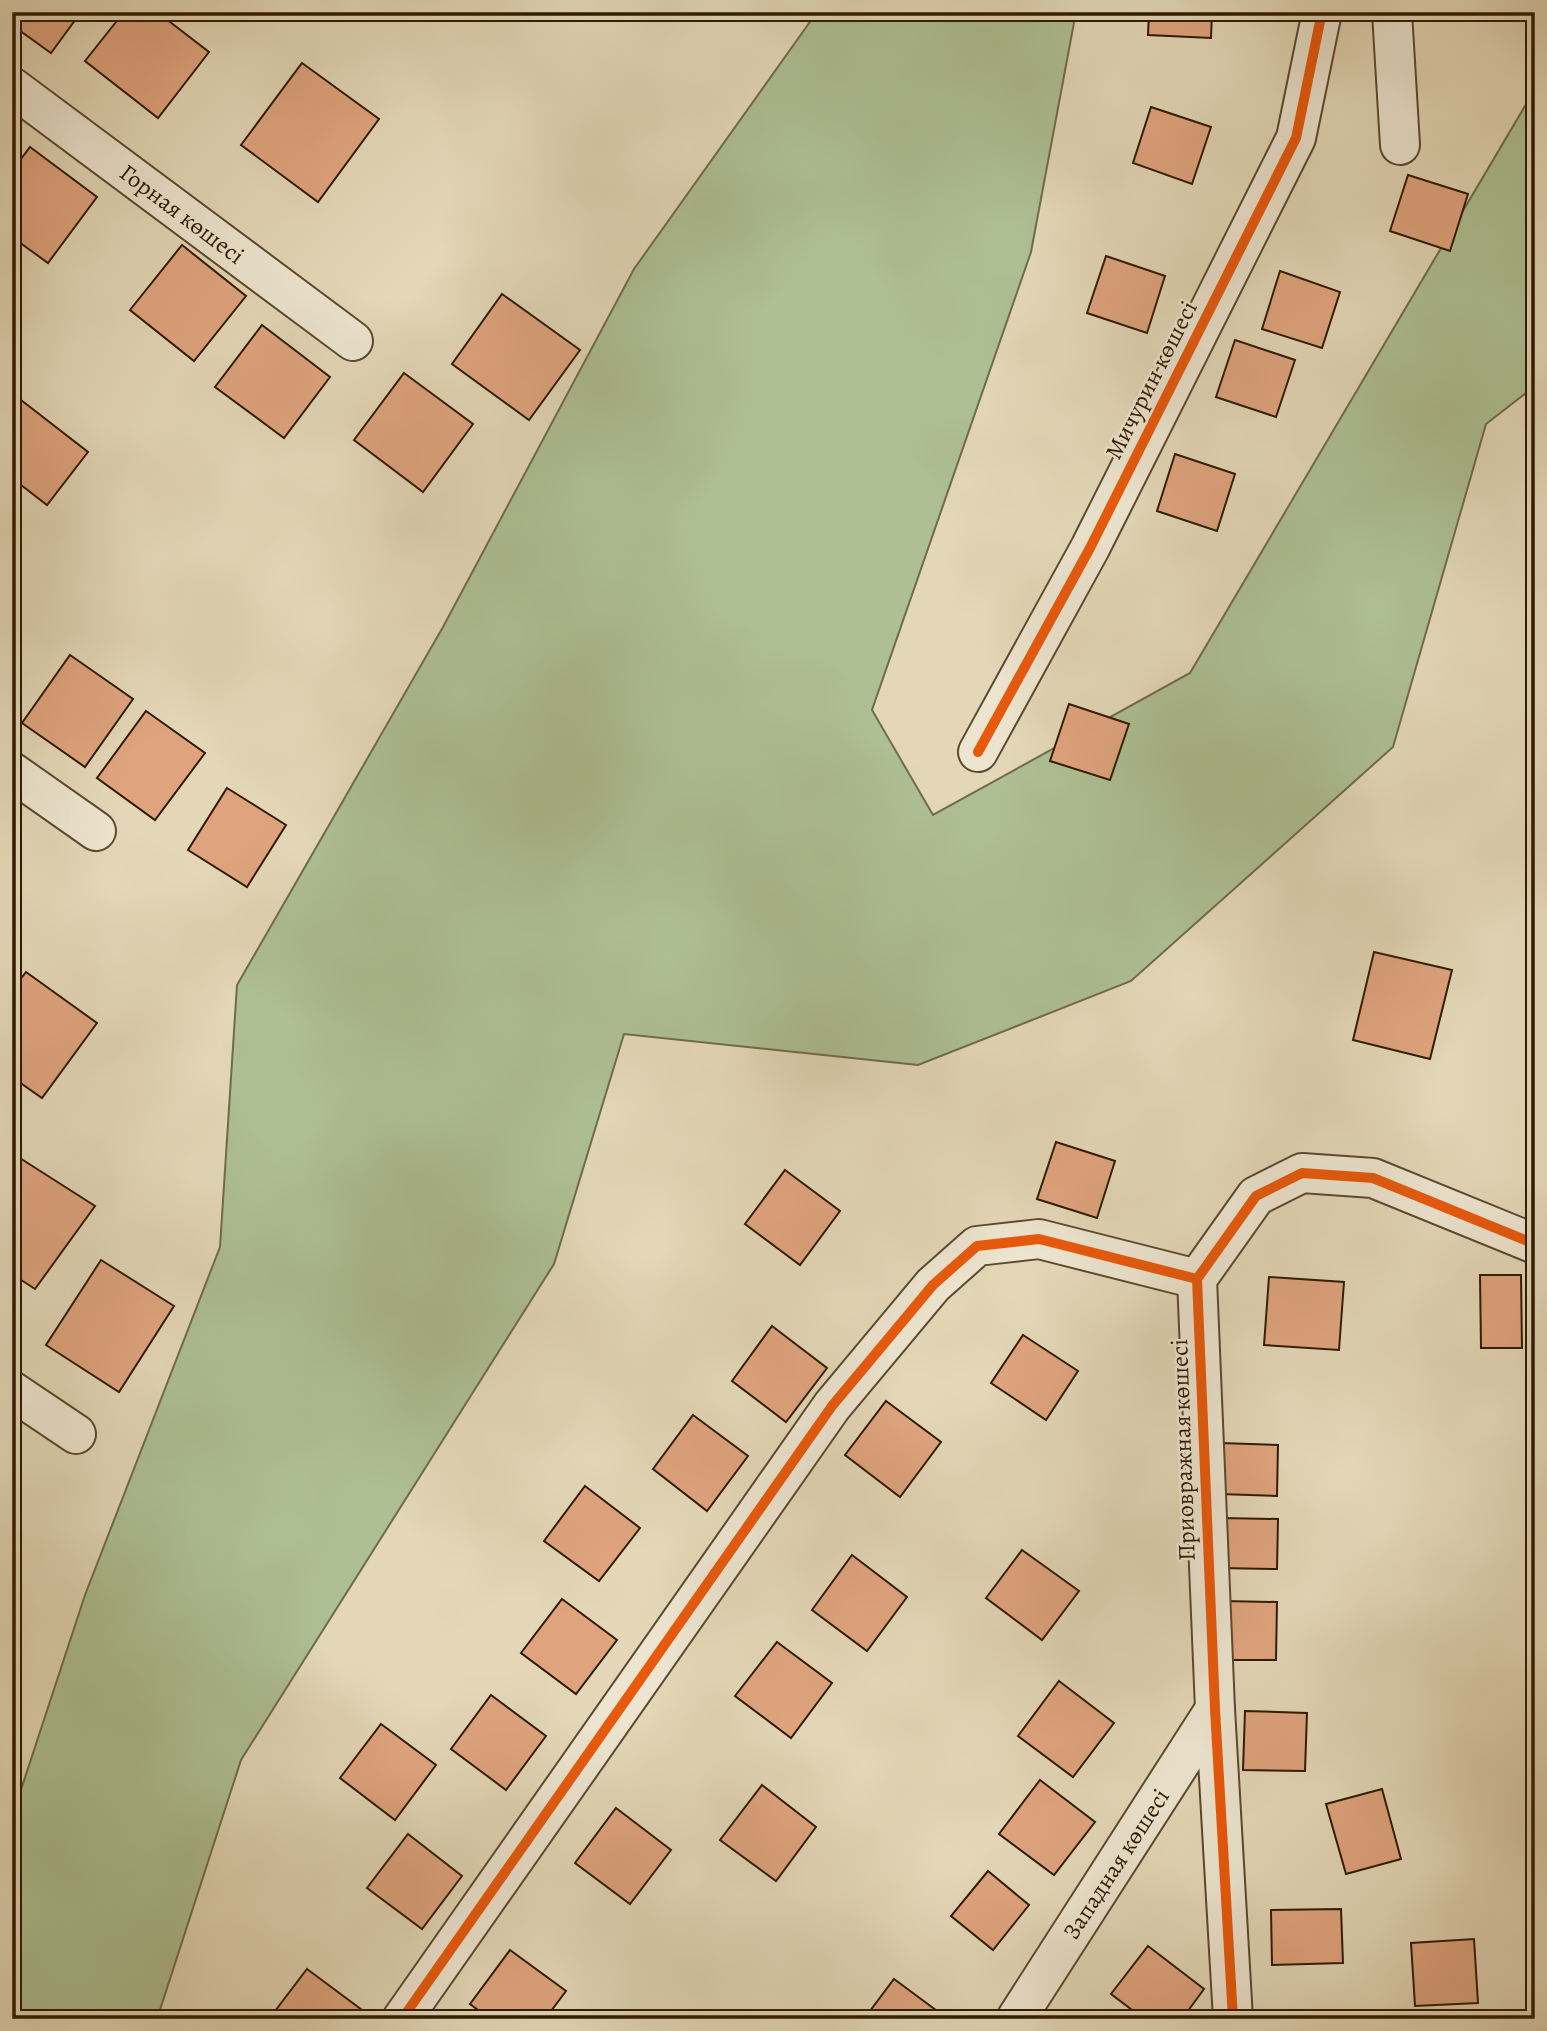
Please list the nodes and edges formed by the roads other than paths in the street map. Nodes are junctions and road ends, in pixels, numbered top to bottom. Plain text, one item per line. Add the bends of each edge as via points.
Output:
1 (1322, 12) edge
2 (1392, 12) edge
3 (12, 86) edge
4 (1400, 145) dead end
5 (353, 341) dead end
6 (978, 752) dead end
7 (12, 772) edge
8 (96, 831) dead end
9 (1535, 1244) edge
10 (1197, 1279) junction
11 (12, 1391) edge
12 (76, 1434) dead end
13 (1215, 1709) junction
14 (402, 2019) edge
15 (1016, 2019) edge
16 (1233, 2019) edge

1 - 6 street, Мичурин көшесі via 1296,138 1090,548
2 - 4 street
3 - 5 street, Горная көшесі
7 - 8 street
9 - 10 street via 1373,1178 1302,1173 1256,1196
10 - 13 street, Приовражная көшесі
10 - 14 street via 1039,1239 978,1246 933,1285 832,1406
11 - 12 street
13 - 15 street, Западная көшесі
13 - 16 street, Приовражная көшесі

